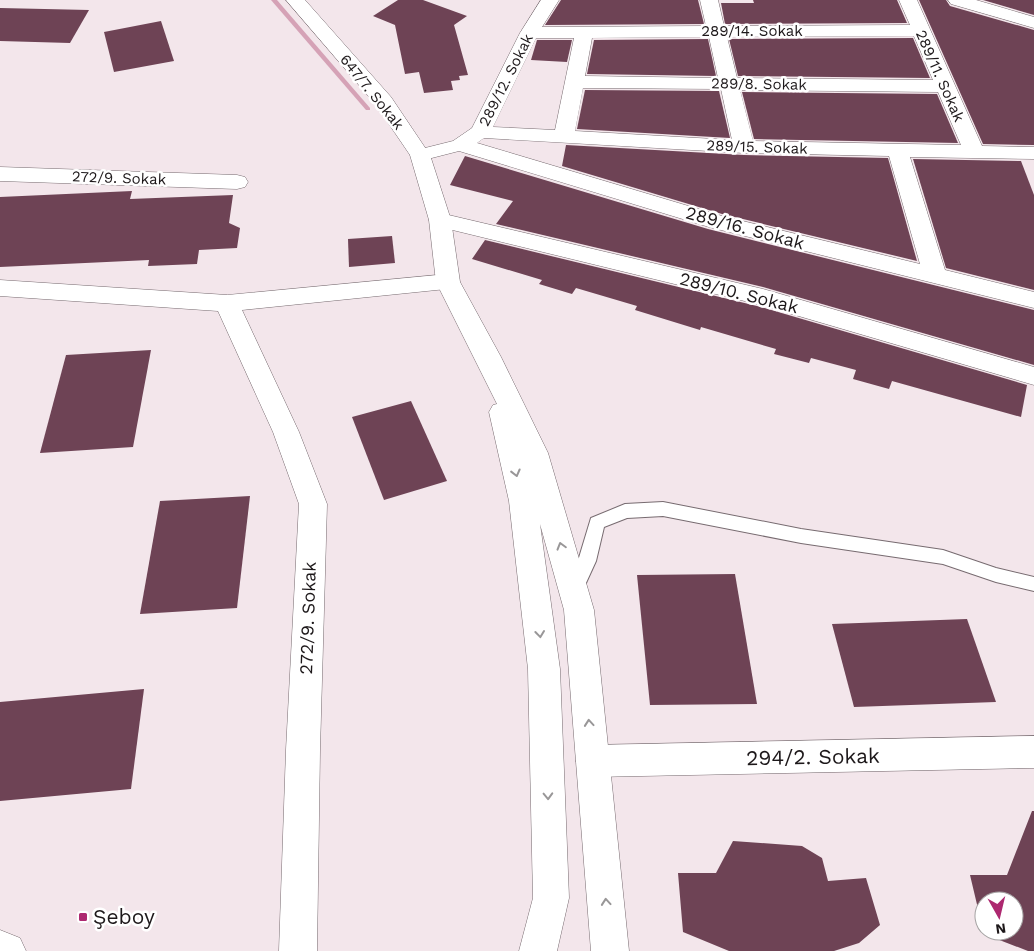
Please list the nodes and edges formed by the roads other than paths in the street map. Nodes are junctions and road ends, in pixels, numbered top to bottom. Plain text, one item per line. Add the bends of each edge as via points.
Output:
1 (295, 0) edge
2 (550, 0) edge
3 (709, 0) edge
4 (908, 0) edge
5 (957, 0) edge
6 (1034, 22) edge
7 (920, 30) junction
8 (718, 31) junction
9 (584, 32) junction
10 (529, 33) junction
11 (573, 82) junction
12 (729, 83) junction
13 (944, 86) junction
14 (480, 132) junction
15 (564, 137) junction
16 (460, 145) junction
17 (744, 147) junction
18 (898, 150) junction
19 (974, 152) junction
20 (1034, 154) edge
21 (420, 155) junction
22 (0, 174) edge
23 (237, 182) dead end
24 (440, 220) junction
25 (935, 276) junction
26 (448, 282) junction
27 (0, 288) edge
28 (1034, 300) edge
29 (227, 303) junction
30 (488, 358) junction
31 (1034, 376) edge
32 (1034, 584) edge
33 (574, 592) junction
34 (1034, 752) edge
35 (592, 761) junction
36 (0, 949) edge
37 (7, 951) edge
38 (298, 951) edge
39 (538, 951) edge
40 (610, 951) edge

1 - 21 street, 647/7. Sokak via 384,101
2 - 10 street, 289/12. Sokak
3 - 8 street
4 - 7 street, 289/11. Sokak
5 - 6 street
7 - 8 street, 289/14. Sokak
7 - 13 street, 289/11. Sokak
8 - 9 street, 289/14. Sokak
8 - 12 street
9 - 10 street, 289/14. Sokak
9 - 11 street
10 - 14 street, 289/12. Sokak
11 - 12 street, 289/8. Sokak
11 - 15 street
12 - 13 street, 289/8. Sokak
12 - 17 street
13 - 19 street, 289/11. Sokak
14 - 15 street, 289/15. Sokak
14 - 16 street, 289/12. Sokak
15 - 17 street, 289/15. Sokak
16 - 21 street, 289/12. Sokak
16 - 25 street, 289/16. Sokak via 717,222
17 - 18 street, 289/15. Sokak
18 - 19 street, 289/15. Sokak
18 - 25 street
19 - 20 street, 289/15. Sokak
21 - 24 street, 647/7. Sokak
22 - 23 street, 272/9. Sokak
24 - 26 street, 647/7. Sokak
24 - 31 street, 289/10. Sokak via 763,297
25 - 28 street, 289/16. Sokak
26 - 29 street
26 - 30 street
27 - 29 street
29 - 38 street, 272/9. Sokak via 286,432 312,504
33 -> 30 street via 534,453
30 -> 39 street via 523,501 544,669 551,898
32 - 33 lane via 943,557 802,536 663,509 625,511 597,523 587,561
35 -> 33 street via 579,610
34 - 35 street, 294/2. Sokak
40 -> 35 street
36 - 37 street

